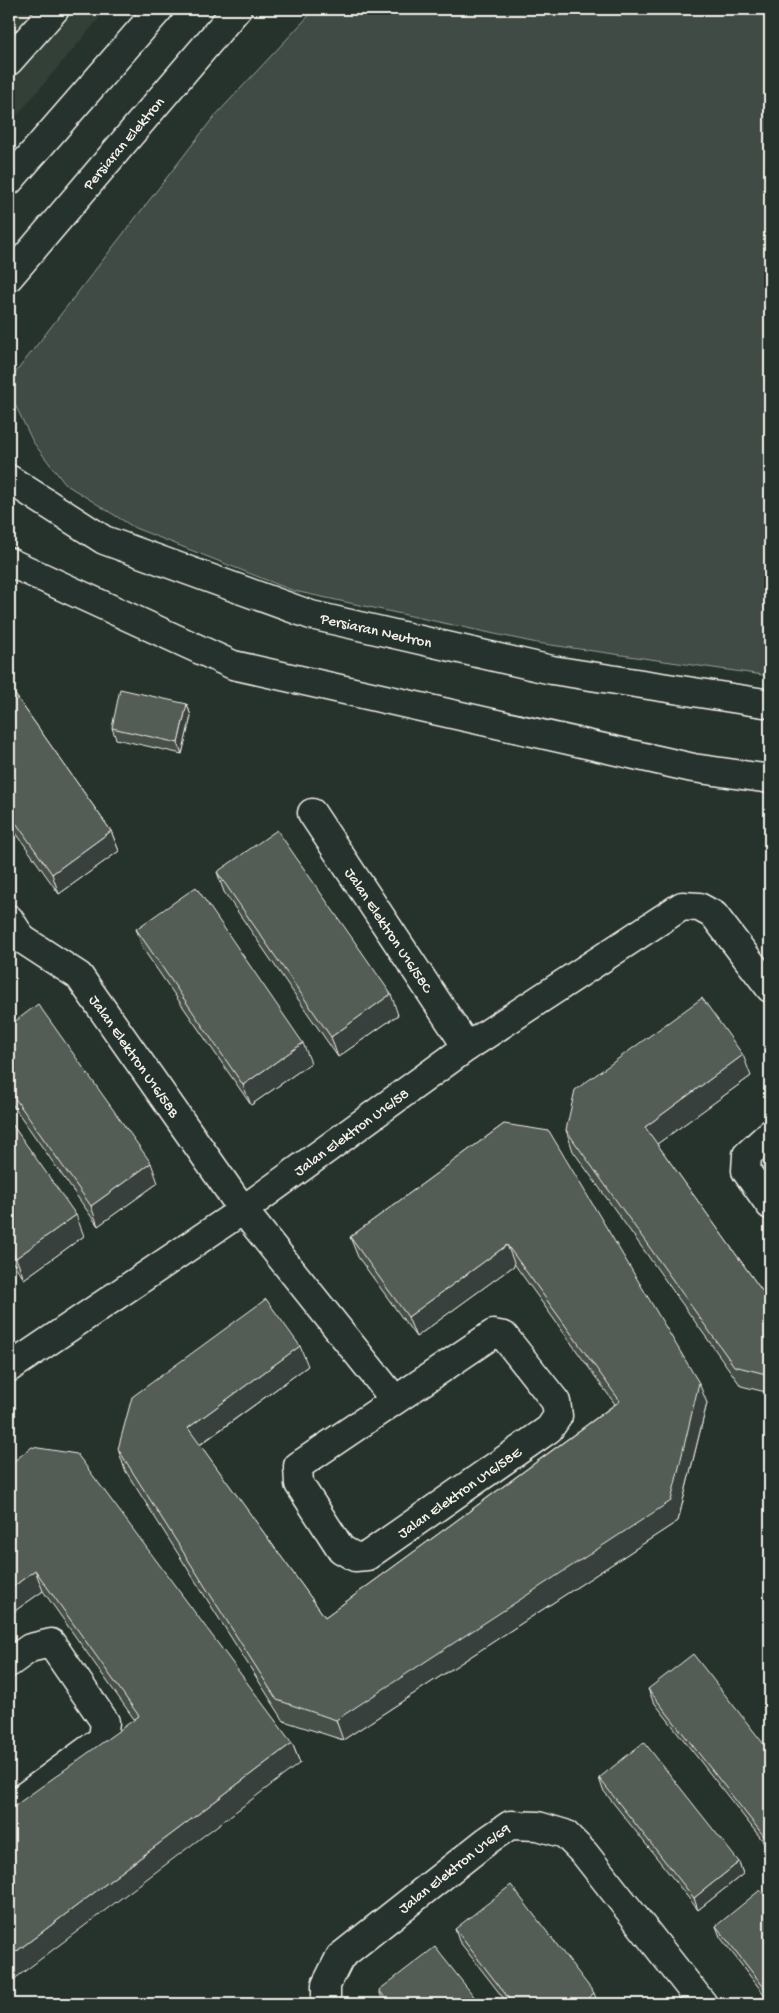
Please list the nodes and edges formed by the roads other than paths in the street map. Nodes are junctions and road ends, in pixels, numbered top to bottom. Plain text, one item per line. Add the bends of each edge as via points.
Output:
1 (55, 9) edge
2 (159, 9) edge
3 (237, 9) edge
4 (9, 61) edge
5 (9, 181) edge
6 (9, 277) edge
7 (9, 479) edge
8 (9, 562) edge
9 (770, 704) edge
10 (770, 779) edge
11 (312, 813) dead end
12 (9, 919) edge
13 (770, 988) edge
14 (468, 1047) junction
15 (770, 1134) edge
16 (770, 1205) edge
17 (243, 1210) junction
18 (9, 1368) edge
19 (395, 1400) junction
20 (9, 1663) edge
21 (9, 1808) edge
22 (326, 2004) edge
23 (703, 2004) edge

1 - 4 street
2 - 5 street
3 - 6 street, Persiaran Elektron
7 - 9 street, Persiaran Neutron via 104,540 311,615 552,670
8 - 10 street via 233,665 693,768
11 - 14 street, Jalan Elektron U16/58C
12 - 17 street, Jalan Elektron U16/58B via 22,940 79,976
13 - 14 street, Jalan Elektron U16/58 via 714,914 699,907 682,906
14 - 17 street, Jalan Elektron U16/58
15 - 16 street via 747,1155 746,1171
17 - 18 street, Jalan Elektron U16/58
17 - 19 street
19 - 19 street, Jalan Elektron U16/58E via 492,1334 504,1336 510,1343 556,1402 558,1416 549,1428 367,1556 355,1557 341,1549 299,1484 298,1466
20 - 21 street via 30,1648 50,1643 105,1722 103,1739
22 - 23 street, Jalan Elektron U16/69 via 326,1984 340,1957 510,1825 538,1826 565,1834 585,1854

